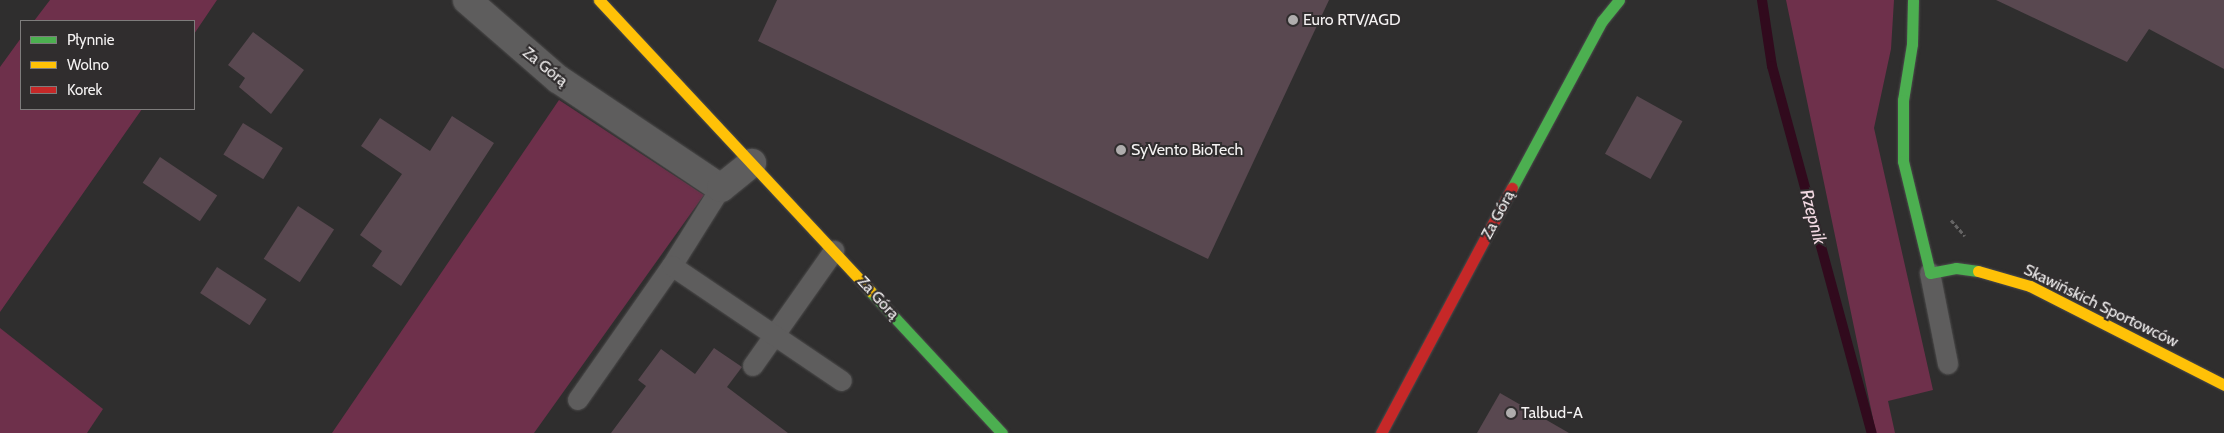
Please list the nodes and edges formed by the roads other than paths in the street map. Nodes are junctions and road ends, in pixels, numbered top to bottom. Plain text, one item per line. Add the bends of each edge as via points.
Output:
1 (467, 0) edge
2 (599, 0) edge
3 (1619, 0) edge
4 (1913, 0) edge
5 (752, 164) junction
6 (721, 188) junction
7 (834, 251) junction
8 (672, 266) junction
9 (1930, 273) junction
10 (776, 334) junction
11 (1948, 364) dead end
12 (753, 366) dead end
13 (842, 380) dead end
14 (2224, 385) edge
15 (578, 400) dead end
16 (1002, 433) edge
17 (1381, 433) edge

1 - 6 street, Za Górą via 558,79
2 - 5 street, Za Górą
3 - 17 street, Za Górą via 1602,21
4 - 9 street via 1912,44 1903,100 1903,161
5 - 6 street
5 - 7 street, Za Górą
6 - 8 lane
7 - 10 lane
7 - 16 street, Za Górą
8 - 10 lane
8 - 15 lane
9 - 11 lane
9 - 14 street, Skawińskich Sportowców via 1956,268 1974,270 2030,286
10 - 12 lane
10 - 13 lane

